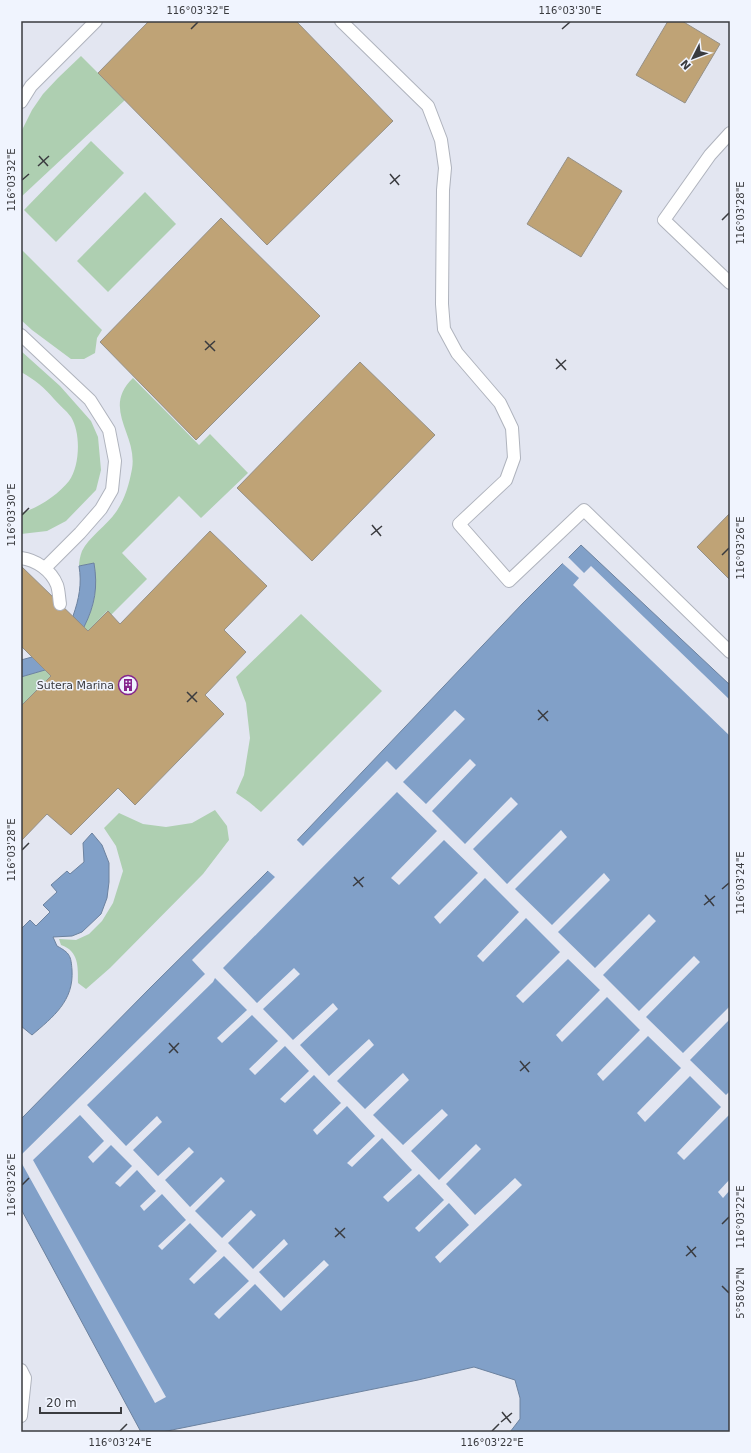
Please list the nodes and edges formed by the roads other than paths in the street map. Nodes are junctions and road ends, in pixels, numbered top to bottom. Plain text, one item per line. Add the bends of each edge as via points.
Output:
1 (96, 21) edge
2 (341, 21) edge
3 (21, 102) edge
4 (730, 133) edge
5 (730, 283) edge
6 (21, 335) edge
7 (21, 558) edge
8 (45, 568) junction
9 (60, 604) dead end
10 (730, 652) edge
11 (21, 1370) edge
12 (21, 1416) edge

1 - 3 lane via 31,86
2 - 10 lane via 428,106 441,140 445,168 442,304 444,329 457,353 500,403 512,428 514,458 506,480 459,524 509,581 584,510
4 - 5 lane via 710,155 664,220
6 - 8 lane via 90,400 109,430 115,461 112,490 101,509
7 - 8 lane
8 - 9 lane via 57,585
11 - 12 lane via 25,1378

